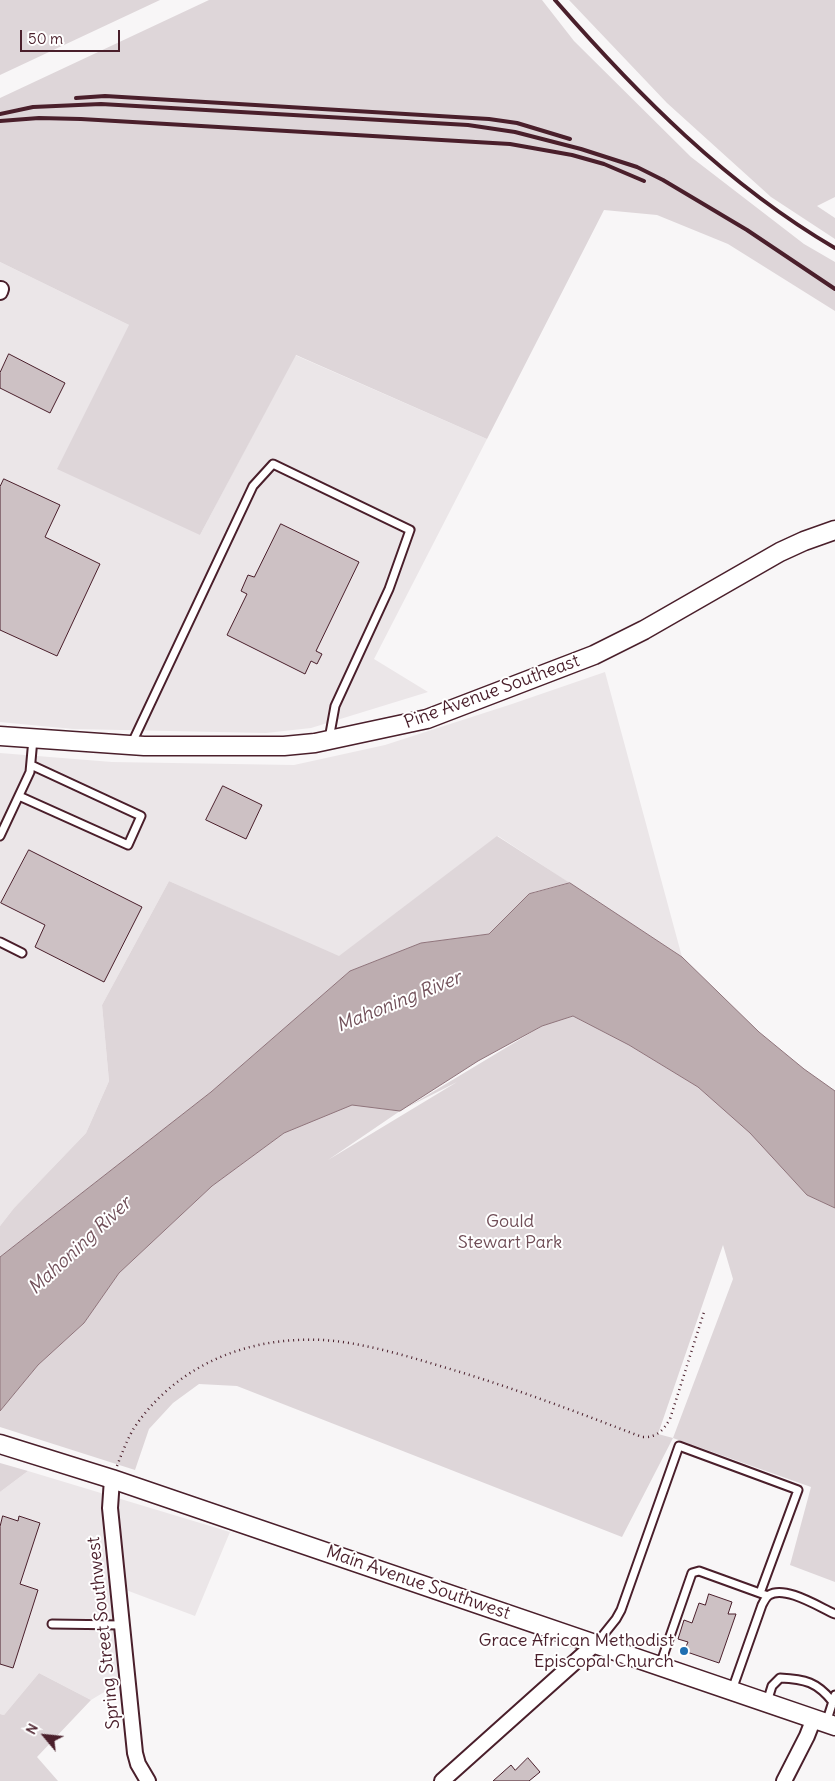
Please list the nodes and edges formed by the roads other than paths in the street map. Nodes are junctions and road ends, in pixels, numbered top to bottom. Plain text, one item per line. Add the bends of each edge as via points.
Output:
1 (835, 530) edge
2 (0, 736) edge
3 (33, 738) junction
4 (329, 740) junction
5 (131, 745) junction
6 (31, 766) junction
7 (19, 796) junction
8 (1, 830) edge
9 (0, 942) edge
10 (22, 953) dead end
11 (0, 1444) edge
12 (112, 1479) junction
13 (764, 1595) junction
14 (835, 1614) edge
15 (52, 1624) dead end
16 (122, 1625) junction
17 (595, 1644) junction
18 (660, 1666) junction
19 (732, 1690) junction
20 (834, 1699) edge
21 (767, 1702) junction
22 (825, 1722) edge
23 (148, 1781) edge
24 (442, 1781) edge
25 (784, 1781) edge

1 - 4 street, Pine Avenue Southeast via 780,552 644,630 578,662 426,719
2 - 3 street, Pine Avenue Southeast
3 - 5 street, Pine Avenue Southeast
3 - 6 lane
4 - 5 street, Pine Avenue Southeast via 284,746
4 - 5 lane via 335,706 389,589 410,530 273,464 253,486
6 - 7 lane
6 - 7 lane via 142,816 128,845
7 - 8 lane
9 - 10 lane
11 - 12 street, Main Avenue Southwest
12 - 16 street, Spring Street Southwest via 110,1508
12 - 17 street, Main Avenue Southwest
13 - 14 lane via 788,1593
13 - 17 lane via 798,1490 679,1446 621,1610
13 - 18 lane via 699,1571 692,1573
13 - 19 lane
15 - 16 lane
16 - 23 street, Spring Street Southwest via 135,1753
17 - 18 street, Main Avenue Southwest
17 - 24 street
18 - 19 street, Main Avenue Southwest
19 - 21 street, Main Avenue Southwest
20 - 21 lane via 814,1683 780,1678 772,1686
20 - 22 lane
21 - 22 street, Main Avenue Southwest
22 - 25 street via 807,1736

